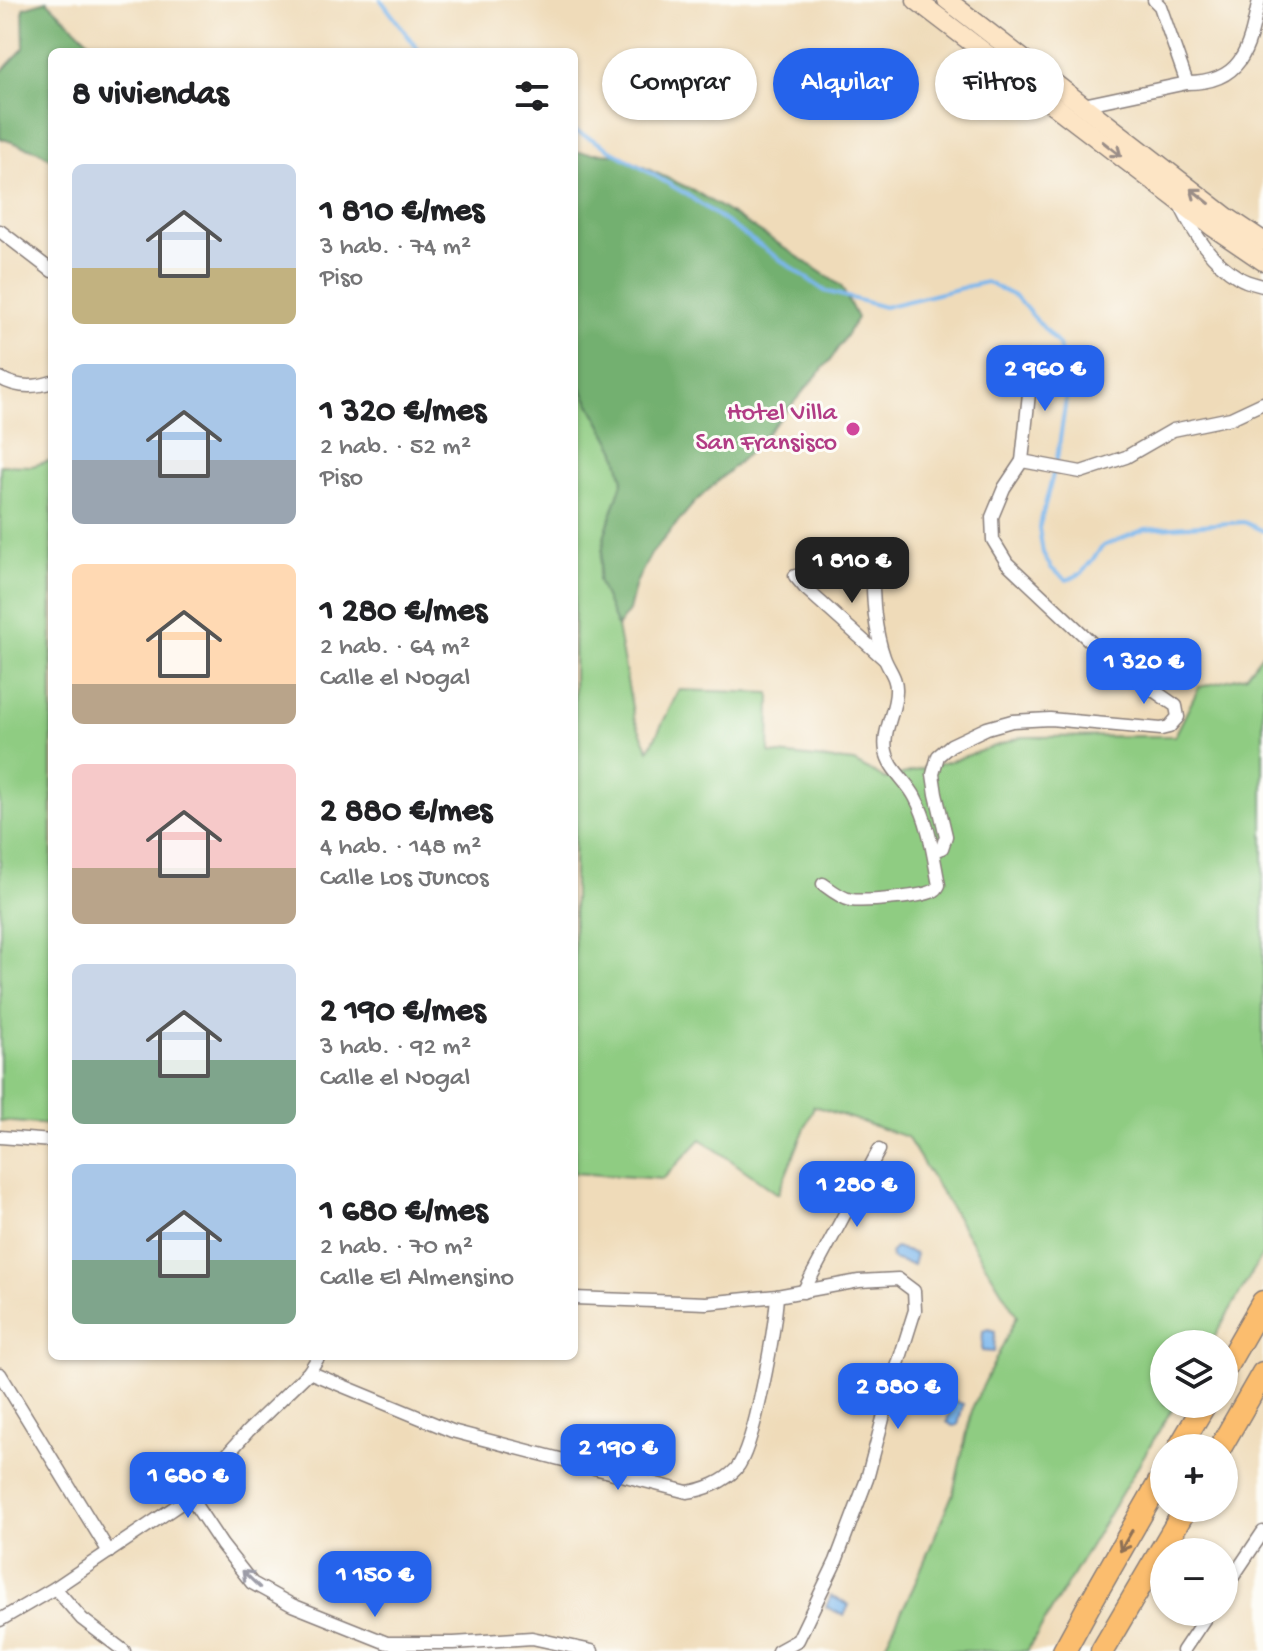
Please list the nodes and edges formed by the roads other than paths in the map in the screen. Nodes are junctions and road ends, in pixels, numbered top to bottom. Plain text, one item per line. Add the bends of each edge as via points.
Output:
1 (916, 0) edge
2 (947, 0) edge
3 (1154, 0) edge
4 (1259, 0) edge
5 (1187, 83) junction
6 (1083, 105) junction
7 (1178, 200) junction
8 (0, 231) edge
9 (1263, 241) edge
10 (1263, 261) edge
11 (48, 268) edge
12 (1263, 286) edge
13 (1031, 374) dead end
14 (0, 378) edge
15 (48, 383) edge
16 (1263, 403) edge
17 (1022, 461) junction
18 (872, 560) dead end
19 (795, 576) dead end
20 (884, 659) junction
21 (934, 851) junction
22 (823, 884) dead end
23 (0, 1137) edge
24 (48, 1141) edge
25 (879, 1150) dead end
26 (803, 1292) junction
27 (777, 1296) junction
28 (578, 1298) edge
29 (1263, 1302) edge
30 (1238, 1346) edge
31 (316, 1360) edge
32 (309, 1372) junction
33 (1263, 1373) edge
34 (0, 1374) edge
35 (1228, 1434) edge
36 (190, 1497) junction
37 (1150, 1498) edge
38 (1178, 1522) edge
39 (1263, 1532) edge
40 (109, 1552) junction
41 (1238, 1569) edge
42 (55, 1588) junction
43 (1088, 1607) junction
44 (0, 1620) edge
45 (1200, 1626) edge
46 (385, 1647) edge
47 (124, 1651) edge
48 (592, 1651) edge
49 (778, 1651) edge
50 (1047, 1651) edge
51 (1064, 1651) edge
52 (1102, 1651) edge
53 (1183, 1651) edge

1 -> 7 main road
2 - 6 main road
3 - 5 street
4 - 5 street via 1251,38 1235,68 1212,81
5 - 6 street
9 -> 6 main road
7 - 10 main road
7 - 12 street via 1209,254 1239,278
8 - 11 street
13 - 17 street
14 - 15 street via 37,387
16 - 17 street via 1231,418 1173,430 1126,457 1081,472
17 - 21 street via 992,517 993,540 1007,563 1110,660 1176,706 1178,717 1161,729 1050,719 1012,721 951,745 938,756 933,774 946,836 942,848
18 - 20 street via 873,609
19 - 20 street
20 - 21 street via 897,690 886,751 918,802
21 - 22 street via 939,885 935,891 850,900
23 - 24 street
25 - 26 street
26 - 27 street
26 - 49 street via 898,1279 914,1291 915,1310 867,1479 836,1561 798,1640
27 - 28 street via 706,1303
27 - 32 street via 751,1438 738,1468 701,1490 687,1492 452,1431
29 - 30 highway
31 - 32 street
32 - 36 street
33 - 35 highway
34 - 40 street
36 - 40 street
46 -> 36 street via 252,1583
37 -> 43 highway
38 - 52 highway
39 - 41 street
40 - 42 street
42 - 44 street
42 - 47 street via 82,1619
43 - 50 highway
43 - 51 highway
45 - 53 street
46 - 48 street via 532,1638

